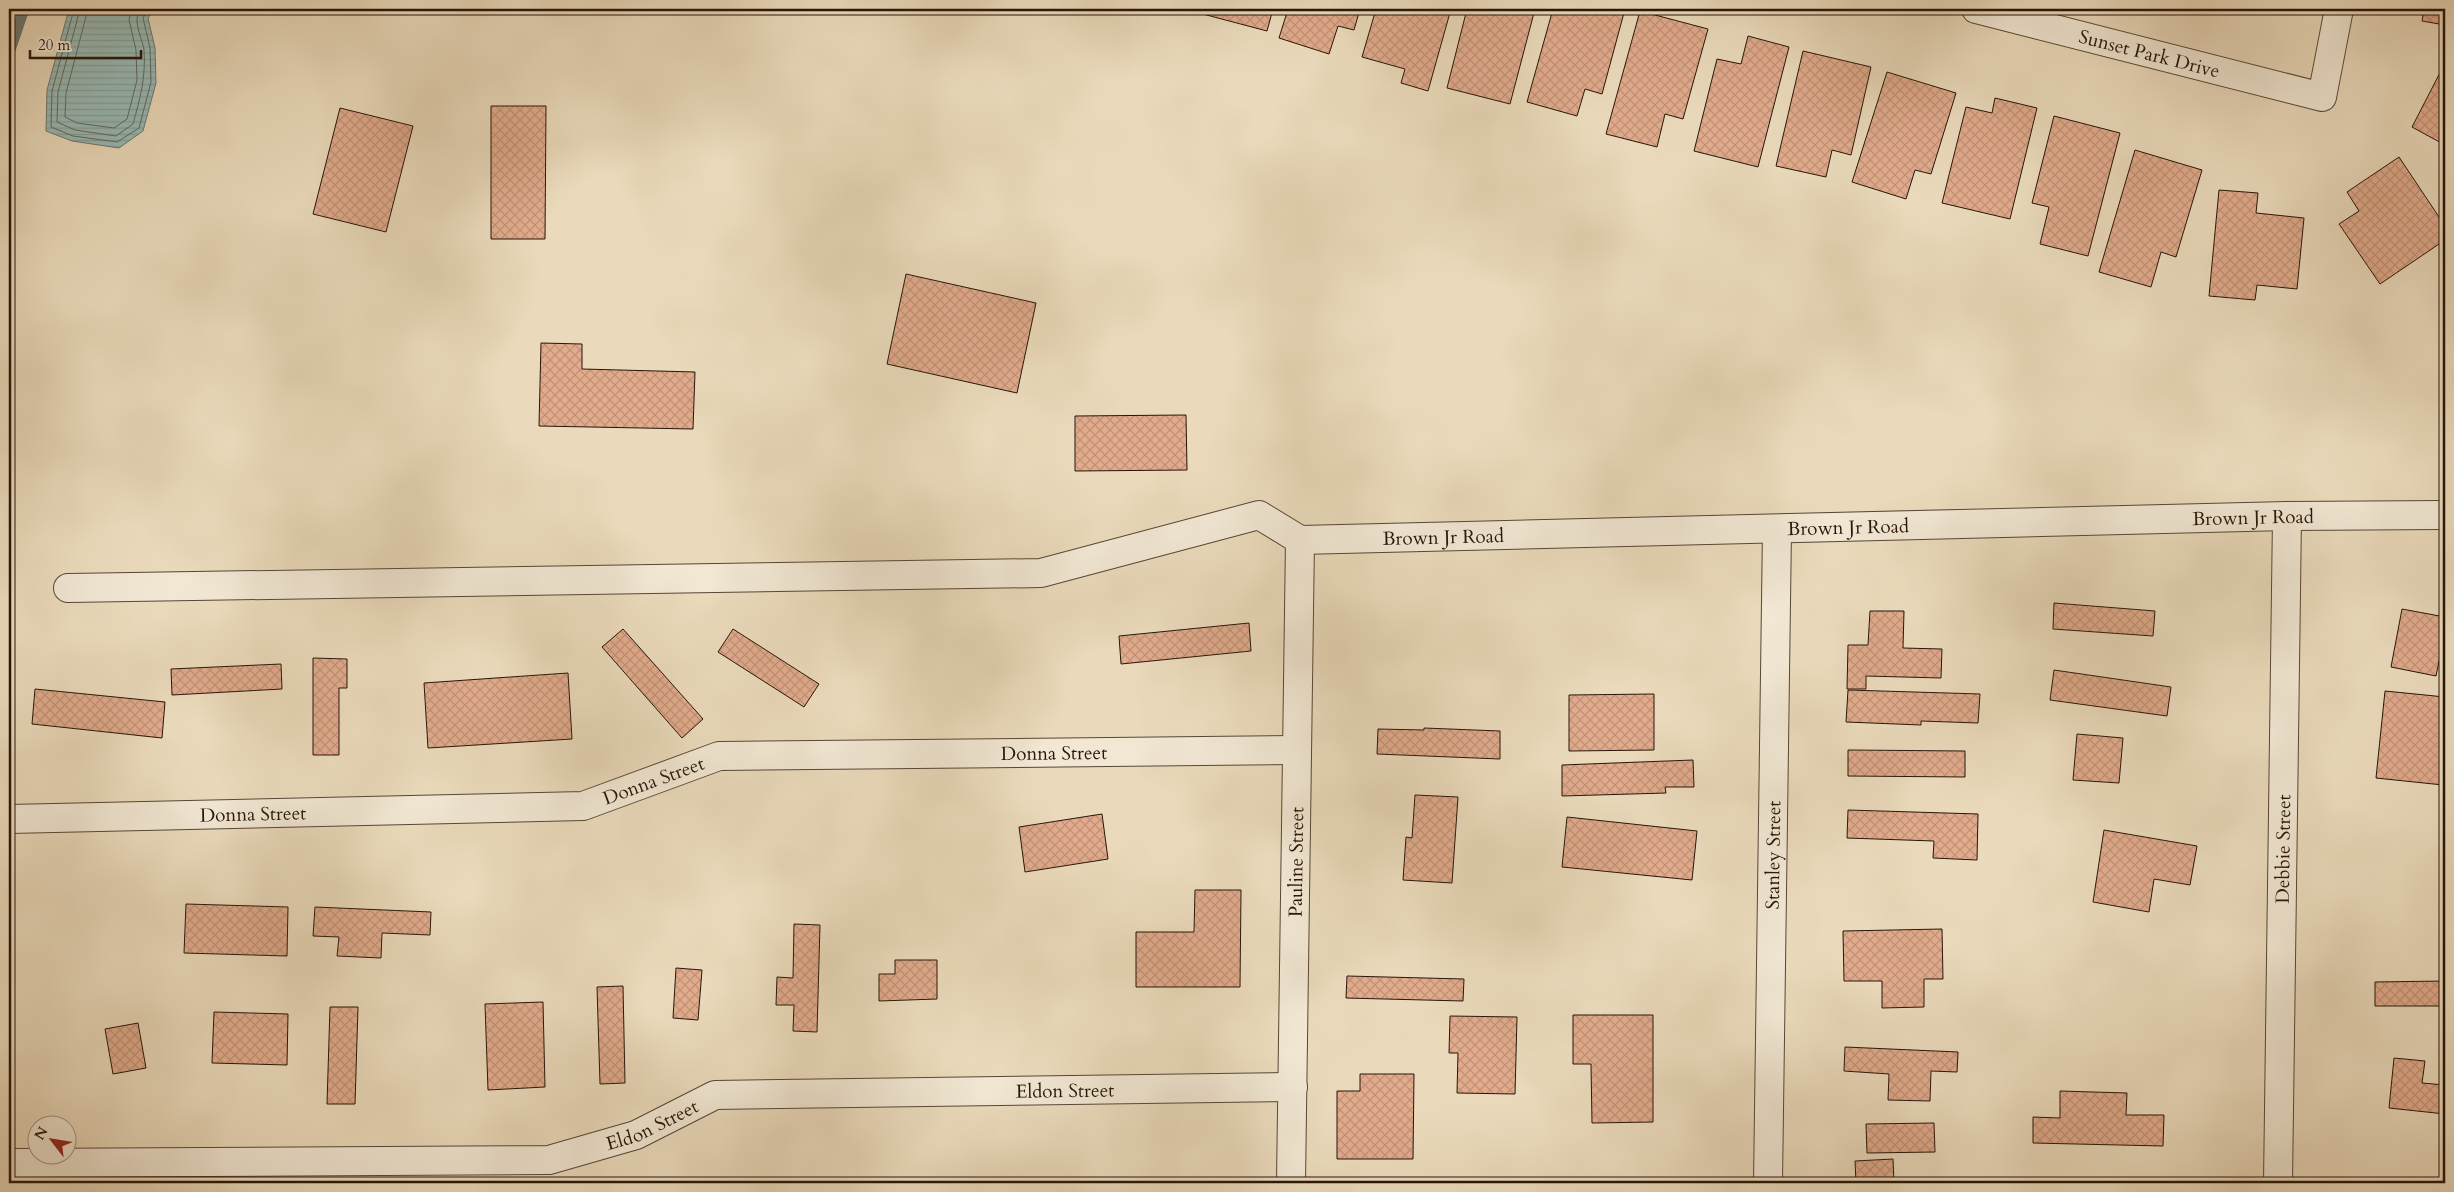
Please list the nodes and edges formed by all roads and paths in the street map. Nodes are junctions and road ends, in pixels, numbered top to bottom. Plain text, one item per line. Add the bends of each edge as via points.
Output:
1 (1976, 9) edge
2 (2339, 9) edge
3 (2445, 515) edge
4 (2287, 516) junction
5 (1777, 529) junction
6 (1300, 540) junction
7 (68, 588) dead end
8 (1297, 750) junction
9 (9, 819) edge
10 (1293, 1087) junction
11 (9, 1162) edge
12 (1291, 1183) edge
13 (1768, 1183) edge
14 (2278, 1183) edge

1 - 2 street, Sunset Park Drive via 2322,97
3 - 4 street, Brown Jr Road
4 - 5 street, Brown Jr Road
4 - 14 street, Debbie Street
5 - 6 street, Brown Jr Road
5 - 13 street, Stanley Street
6 - 7 street via 1259,515 1041,573
6 - 8 street, Pauline Street
8 - 9 street, Donna Street via 719,756 583,806
8 - 10 street, Pauline Street
10 - 11 street, Eldon Street via 714,1095 636,1135 549,1160
10 - 12 street, Pauline Street

